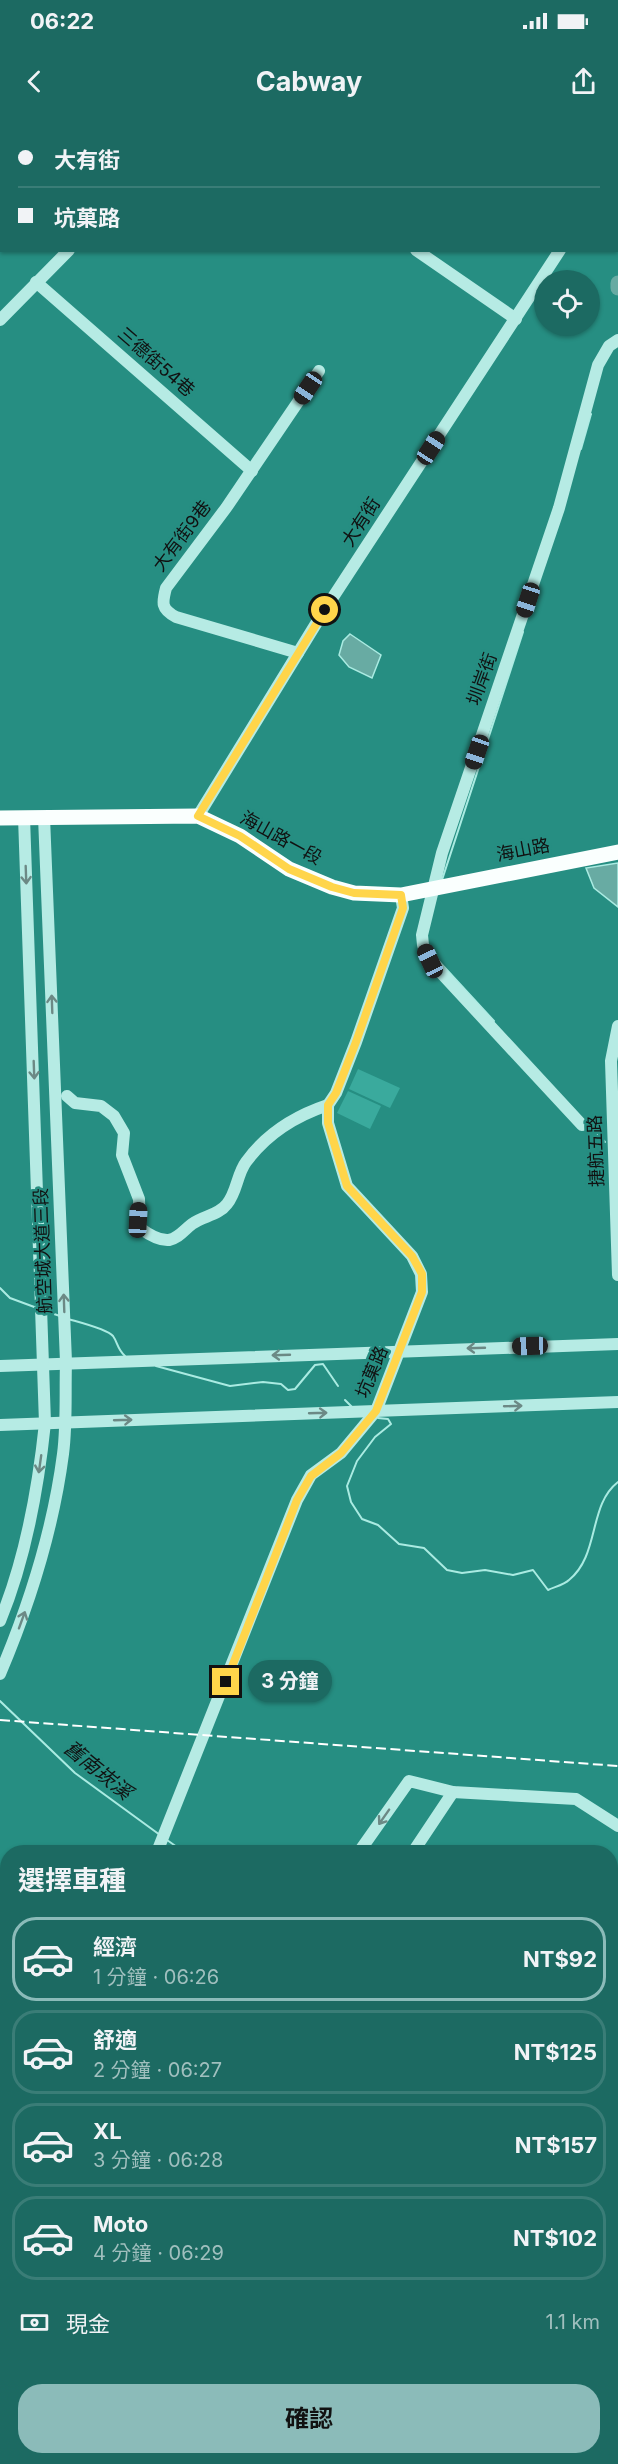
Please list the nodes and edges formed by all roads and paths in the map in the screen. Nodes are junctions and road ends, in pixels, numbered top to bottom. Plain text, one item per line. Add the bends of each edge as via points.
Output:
1 (67, 252) edge
2 (419, 252) edge
3 (559, 252) edge
4 (36, 282) junction
5 (516, 319) junction
6 (0, 320) edge
7 (618, 340) edge
8 (319, 371) dead end
9 (252, 471) junction
10 (298, 653) junction
11 (198, 816) junction
12 (24, 817) junction
13 (44, 817) junction
14 (0, 818) edge
15 (618, 852) edge
16 (435, 887) junction
17 (401, 895) junction
18 (618, 1026) edge
19 (615, 1060) edge
20 (67, 1096) dead end
21 (328, 1105) junction
22 (582, 1125) dead end
23 (618, 1275) edge
24 (618, 1344) edge
25 (401, 1351) junction
26 (66, 1362) junction
27 (45, 1364) junction
28 (0, 1366) edge
29 (618, 1402) edge
30 (376, 1411) junction
31 (65, 1422) junction
32 (45, 1423) junction
33 (0, 1425) edge
34 (0, 1621) edge
35 (0, 1674) edge
36 (453, 1792) junction
37 (618, 1826) edge
38 (160, 1845) edge
39 (364, 1845) edge
40 (418, 1845) edge

1 - 4 street
2 - 5 street
3 - 5 street, 大有街
4 - 6 street
4 - 9 street, 三德街54巷
5 - 10 street, 大有街
7 - 16 street, 圳岸街 via 609,346 598,365 559,508 442,853
8 - 9 street, 大有街9巷
9 - 10 street, 大有街9巷 via 166,588 162,603 176,617
10 - 11 street, 大有街
11 - 13 main road, 海山路一段
11 - 17 main road, 海山路一段 via 240,836 289,869 332,887 354,893
12 - 13 main road, 海山路一段
12 - 14 main road, 海山路一段
12 -> 27 street, 航空城大道三段
26 -> 13 street, 航空城大道三段
15 - 16 main road, 海山路
16 - 17 main road, 海山路一段
16 - 22 street, 圳岸街 via 422,935 430,961
17 - 21 street via 403,908 356,1042
18 - 19 street, 捷航五路
19 - 23 street, 捷航五路
20 - 21 street via 75,1103 101,1106 114,1116 124,1133 122,1155 139,1199 140,1228 168,1240 228,1204 245,1163 279,1128 291,1119
21 - 25 street, 坑菓路 via 328,1123 347,1186 405,1247 422,1274 422,1292
24 -> 25 street
25 -> 26 street
25 - 30 street, 坑菓路
26 - 27 street
26 - 31 street, 航空城大道三段
27 - 28 street
27 - 32 street, 航空城大道三段
30 -> 29 street
31 -> 30 street
30 - 38 street, 坑菓路 via 341,1453 311,1476 297,1500
31 - 32 street
35 -> 31 street, 航空城大道三段 via 44,1552 56,1500
32 - 33 street
32 -> 34 street, 航空城大道三段 via 36,1496
36 - 37 street via 576,1800
36 -> 39 street via 409,1781
36 - 40 street

